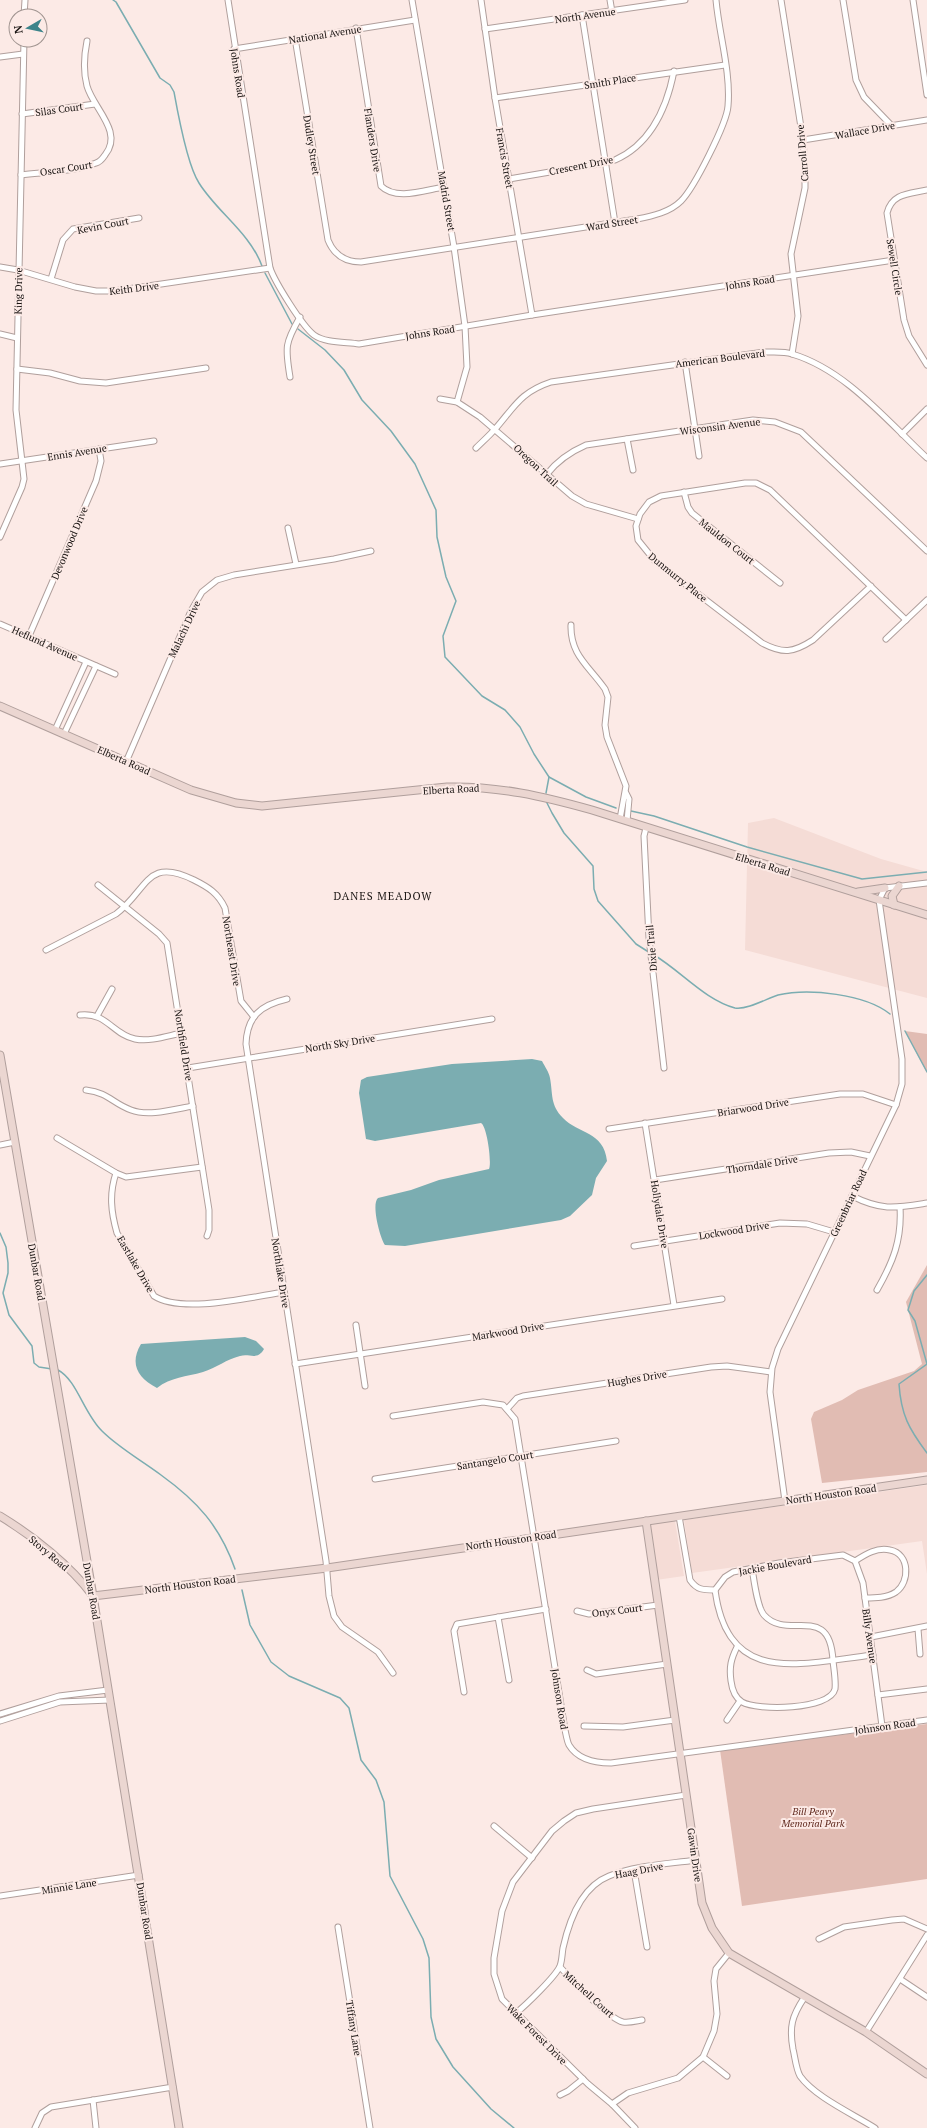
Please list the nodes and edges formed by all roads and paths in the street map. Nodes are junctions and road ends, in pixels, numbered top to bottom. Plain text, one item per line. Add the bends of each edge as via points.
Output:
1 (228, 0) edge
2 (412, 0) edge
3 (481, 0) edge
4 (610, 0) edge
5 (685, 0) edge
6 (716, 0) edge
7 (781, 0) edge
8 (843, 0) edge
9 (913, 0) edge
10 (612, 12) junction
11 (582, 15) junction
12 (415, 20) junction
13 (356, 28) junction
14 (485, 29) junction
15 (295, 38) junction
16 (87, 41) dead end
17 (23, 48) edge
18 (234, 50) junction
19 (23, 54) junction
20 (0, 57) edge
21 (725, 65) junction
22 (674, 71) junction
23 (594, 83) junction
24 (927, 96) edge
25 (495, 98) junction
26 (96, 104) junction
27 (22, 114) junction
28 (927, 120) edge
29 (891, 125) junction
30 (803, 140) junction
31 (605, 163) junction
32 (21, 175) junction
33 (509, 179) junction
34 (444, 188) junction
35 (927, 190) edge
36 (139, 218) dead end
37 (615, 223) junction
38 (519, 236) junction
39 (454, 247) junction
40 (333, 250) joint
41 (894, 260) junction
42 (0, 267) edge
43 (270, 268) junction
44 (18, 270) junction
45 (794, 276) junction
46 (51, 279) junction
47 (532, 315) junction
48 (300, 317) junction
49 (465, 326) junction
50 (0, 334) edge
51 (17, 338) junction
52 (792, 354) junction
53 (685, 362) junction
54 (927, 365) edge
55 (206, 368) dead end
56 (16, 369) junction
57 (290, 377) dead end
58 (440, 399) dead end
59 (457, 402) junction
60 (927, 408) edge
61 (694, 428) junction
62 (495, 429) junction
63 (902, 434) junction
64 (627, 439) junction
65 (154, 441) dead end
66 (476, 448) dead end
67 (99, 449) junction
68 (699, 456) dead end
69 (927, 458) edge
70 (23, 461) junction
71 (0, 464) edge
72 (633, 470) dead end
73 (547, 474) junction
74 (684, 492) junction
75 (638, 519) junction
76 (288, 528) dead end
77 (0, 537) edge
78 (371, 551) dead end
79 (927, 551) edge
80 (296, 564) junction
81 (780, 583) dead end
82 (871, 586) junction
83 (927, 600) edge
84 (906, 620) junction
85 (0, 624) edge
86 (571, 625) dead end
87 (29, 636) junction
88 (886, 639) dead end
89 (86, 662) junction
90 (96, 666) junction
91 (115, 674) dead end
92 (0, 706) edge
93 (55, 730) junction
94 (64, 734) junction
95 (126, 762) junction
96 (624, 820) junction
97 (646, 828) junction
98 (927, 883) edge
99 (98, 884) dead end
100 (898, 886) junction
101 (885, 888) junction
102 (855, 892) junction
103 (879, 900) junction
104 (894, 905) junction
105 (125, 907) junction
106 (927, 915) edge
107 (46, 950) dead end
108 (112, 989) dead end
109 (287, 999) dead end
110 (80, 1015) dead end
111 (97, 1016) junction
112 (254, 1017) junction
113 (492, 1019) dead end
114 (182, 1033) junction
115 (0, 1056) edge
116 (248, 1058) junction
117 (188, 1068) junction
118 (664, 1068) dead end
119 (86, 1090) dead end
120 (896, 1105) junction
121 (193, 1106) junction
122 (645, 1123) junction
123 (609, 1129) dead end
124 (57, 1138) dead end
125 (15, 1142) junction
126 (0, 1144) edge
127 (870, 1156) junction
128 (202, 1167) junction
129 (116, 1173) junction
130 (655, 1180) junction
131 (852, 1196) junction
132 (927, 1203) edge
133 (900, 1207) junction
134 (834, 1232) junction
135 (207, 1236) dead end
136 (665, 1241) junction
137 (634, 1246) dead end
138 (877, 1290) dead end
139 (284, 1292) junction
140 (722, 1298) dead end
141 (674, 1305) junction
142 (356, 1325) dead end
143 (360, 1354) junction
144 (295, 1364) junction
145 (772, 1372) junction
146 (365, 1386) dead end
147 (507, 1408) junction
148 (393, 1416) dead end
149 (616, 1441) dead end
150 (522, 1456) junction
151 (374, 1479) dead end
152 (927, 1480) edge
153 (785, 1501) junction
154 (0, 1516) edge
155 (679, 1516) junction
156 (646, 1521) junction
157 (535, 1536) junction
158 (855, 1561) junction
159 (327, 1568) junction
160 (752, 1568) junction
161 (715, 1590) junction
162 (93, 1596) junction
163 (865, 1598) junction
164 (658, 1605) junction
165 (546, 1609) junction
166 (577, 1611) dead end
167 (498, 1617) junction
168 (927, 1626) edge
169 (918, 1629) junction
170 (871, 1637) junction
171 (737, 1647) junction
172 (920, 1654) dead end
173 (873, 1655) junction
174 (833, 1660) junction
175 (667, 1664) junction
176 (587, 1670) dead end
177 (393, 1673) dead end
178 (509, 1680) dead end
179 (927, 1689) edge
180 (108, 1690) junction
181 (464, 1692) dead end
182 (878, 1696) junction
183 (110, 1700) junction
184 (740, 1701) junction
185 (0, 1714) edge
186 (675, 1720) junction
187 (727, 1720) dead end
188 (927, 1720) edge
189 (0, 1721) edge
190 (584, 1726) dead end
191 (882, 1726) junction
192 (681, 1753) junction
193 (686, 1795) junction
194 (494, 1826) dead end
195 (532, 1858) junction
196 (696, 1860) junction
197 (634, 1870) junction
198 (139, 1875) junction
199 (0, 1896) edge
200 (338, 1927) dead end
201 (927, 1929) edge
202 (927, 1935) edge
203 (819, 1939) dead end
204 (647, 1947) dead end
205 (729, 1953) junction
206 (560, 1967) junction
207 (900, 1979) junction
208 (927, 1997) edge
209 (804, 1998) junction
210 (516, 2012) junction
211 (642, 2020) dead end
212 (866, 2032) junction
213 (703, 2057) junction
214 (927, 2074) edge
215 (727, 2076) dead end
216 (583, 2079) junction
217 (173, 2087) junction
218 (560, 2095) dead end
219 (93, 2100) junction
220 (612, 2104) junction
221 (35, 2128) edge
222 (96, 2128) edge
223 (179, 2128) edge
224 (370, 2128) edge
225 (635, 2128) edge
226 (875, 2128) edge

1 - 18 street, Johns Road
2 - 12 street, Madrid Street
3 - 14 street, Francis Street
4 - 10 street
5 - 10 street, North Avenue
6 - 21 street, Ward Street
7 - 30 street, Carroll Drive
8 - 29 street via 856,80 864,97
9 - 24 street
10 - 11 street, North Avenue
11 - 14 street, North Avenue
11 - 23 street
12 - 13 street, National Avenue
12 - 34 street, Madrid Street
13 - 15 street, National Avenue
13 - 34 street, Flanders Drive via 381,186 397,194
14 - 25 street, Francis Street
15 - 18 street, National Avenue
15 - 40 street, Dudley Street via 325,228
16 - 26 street, Oscar Court via 84,70
17 - 19 street, King Drive
18 - 43 street, Johns Road
19 - 20 street
19 - 27 street, King Drive
21 - 22 street, Smith Place
21 - 37 street, Ward Street via 728,106 725,117 688,191 681,201 666,211
22 - 23 street, Smith Place
22 - 31 street, Crescent Drive via 665,104 650,132 626,154
23 - 25 street, Smith Place
23 - 31 street
25 - 33 street, Francis Street
26 - 27 street, Silas Court
26 - 32 street, Oscar Court via 108,124 110,135 110,145 98,163
27 - 32 street, King Drive
28 - 29 street, Wallace Drive
29 - 30 street, Wallace Drive
30 - 45 street, Carroll Drive via 805,188 791,254
31 - 33 street, Crescent Drive
31 - 37 street
32 - 44 street, King Drive
33 - 38 street, Francis Street
34 - 39 street, Madrid Street
35 - 41 street, Sewell Circle via 895,198 889,204 888,226
36 - 46 street, Kevin Court via 73,229 63,240
37 - 38 street, Ward Street
38 - 39 street, Ward Street
38 - 47 street, Francis Street
39 - 40 street, Ward Street via 361,262 343,259
39 - 49 street, Madrid Street
41 - 45 street, Johns Road
41 - 54 street, Sewell Circle via 908,336
42 - 44 street, Keith Drive
43 - 46 street, Keith Drive via 114,291 96,291
43 - 48 street, Johns Road via 277,285
44 - 46 street, Keith Drive
44 - 51 street, King Drive
45 - 47 street, Johns Road
45 - 52 street, Carroll Drive via 798,316
47 - 49 street, Johns Road
48 - 49 street, Johns Road via 314,335 330,341 359,344
48 - 57 street via 286,350
49 - 59 street, Madrid Street via 467,368
50 - 51 street
51 - 56 street, King Drive
52 - 53 street, American Boulevard via 765,352
52 - 63 street, American Boulevard via 826,369 842,380
53 - 61 street
53 - 62 street, American Boulevard via 551,382 535,387 524,394
55 - 56 street via 106,383 80,381 50,373
56 - 70 street, King Drive via 16,417
58 - 59 street, Oregon Trail
59 - 62 street, Oregon Trail
60 - 63 street
61 - 64 street, Wisconsin Avenue
61 - 68 street
61 - 79 street, Wisconsin Avenue via 766,420 801,432
62 - 66 street, American Boulevard
62 - 73 street, Oregon Trail
63 - 69 street, American Boulevard
64 - 72 street
64 - 73 street, Wisconsin Avenue via 586,445 562,458
65 - 67 street, Ennis Avenue
67 - 70 street, Ennis Avenue
67 - 87 street, Devonwood Drive via 101,461 96,481
70 - 71 street, Ennis Avenue
70 - 77 street, King Drive via 25,471 22,487
73 - 75 street, Oregon Trail via 561,488 586,504
74 - 75 street via 661,496 649,502
74 - 81 street, Mauldon Court via 692,513
74 - 82 street via 745,483 763,486
75 - 82 street, Dunmurry Place via 638,540 655,561 762,643 780,651 802,647 813,640
76 - 80 street
78 - 80 street, Malachi Drive
80 - 95 street, Malachi Drive via 229,576 217,580 202,592 191,611
82 - 84 street
83 - 84 street
84 - 88 street
85 - 87 street, Heflund Avenue
86 - 96 street via 571,638 575,650 605,689 608,697 605,725 607,737 629,799
87 - 89 street, Heflund Avenue
89 - 90 street
89 - 93 street, Heflund Avenue
90 - 91 street
90 - 94 street
92 - 93 street, Elberta Road
93 - 94 street, Elberta Road
94 - 95 street, Elberta Road
95 - 96 street, Elberta Road via 197,792 227,802 248,805 269,806 467,787 527,793
96 - 97 street, Elberta Road
97 - 102 street, Elberta Road
97 - 118 street, Dixie Trail via 644,836 649,938
98 - 100 street
99 - 105 street, Northfield Drive
100 - 101 street
100 - 104 street via 892,896
101 - 102 street
101 - 103 street
102 - 103 street, Elberta Road
103 - 104 street, Elberta Road
103 - 120 street, Greenbriar Road via 902,1059 902,1084
104 - 106 street, Elberta Road
105 - 107 street, Northeast Drive via 109,918
105 - 112 street, Northeast Drive via 147,880 165,871 183,874 210,888 225,908 241,1001
105 - 114 street, Northfield Drive via 160,934 167,943
108 - 111 street
109 - 112 street, Northlake Drive via 262,1008
110 - 111 street
111 - 114 street via 134,1038 150,1039
112 - 116 street, Northlake Drive via 246,1037
113 - 116 street, North Sky Drive
114 - 117 street, Northfield Drive
115 - 125 street, Dunbar Road
116 - 117 street, North Sky Drive
116 - 139 street, Northlake Drive
117 - 121 street, Northfield Drive
119 - 121 street via 102,1092 119,1104 138,1112
120 - 122 street, Briarwood Drive via 863,1094 840,1094
120 - 127 street, Greenbriar Road
121 - 128 street, Northfield Drive
122 - 123 street, Briarwood Drive
122 - 130 street, Hollydale Drive
124 - 129 street
125 - 126 street
125 - 162 street, Dunbar Road
127 - 130 street, Thorndale Drive via 851,1152 829,1153
127 - 131 street, Greenbriar Road
128 - 129 street via 133,1178
128 - 135 street, Northfield Drive via 209,1216
129 - 139 street, Eastlake Drive via 110,1194 117,1233 154,1296 171,1304 191,1304
130 - 136 street, Hollydale Drive
131 - 133 street via 877,1207
131 - 134 street, Greenbriar Road
132 - 133 street
133 - 138 street via 899,1242
134 - 136 street, Lockwood Drive via 808,1224 780,1223
134 - 145 street, Greenbriar Road via 778,1349
136 - 137 street, Lockwood Drive
136 - 141 street, Hollydale Drive
139 - 144 street, Northlake Drive
140 - 141 street, Markwood Drive
141 - 143 street, Markwood Drive
142 - 143 street
143 - 144 street, Markwood Drive
143 - 146 street
144 - 159 street, Northlake Drive
145 - 147 street, Hughes Drive via 727,1366 711,1367 524,1396 516,1398
145 - 153 street, Greenbriar Road via 771,1402
147 - 148 street via 493,1402 483,1402
147 - 150 street, Johnson Road via 518,1426
149 - 150 street, Santangelo Court
150 - 151 street, Santangelo Court
150 - 157 street, Johnson Road
152 - 153 street, North Houston Road
153 - 155 street, North Houston Road
154 - 162 street, Story Road via 36,1540 80,1579
155 - 156 street, North Houston Road
155 - 161 street via 690,1580 695,1587 702,1590
156 - 157 street, North Houston Road
156 - 164 street, Gawin Drive
157 - 159 street, North Houston Road
157 - 165 street, Johnson Road
158 - 160 street, Jackie Boulevard via 842,1555
158 - 163 street, Billy Avenue
158 - 163 street via 872,1551 890,1550 901,1556 906,1567 906,1578 897,1592 884,1597
159 - 162 street, North Houston Road
159 - 177 street, Northlake Drive via 329,1596 334,1616 342,1627 378,1652
160 - 161 street, Jackie Boulevard via 733,1572 725,1577
160 - 174 street via 763,1614 771,1621 784,1626 810,1624 820,1629 828,1636 833,1649
161 - 171 street via 723,1624
162 - 180 street, Dunbar Road
163 - 170 street, Billy Avenue
164 - 166 street, Onyx Court via 589,1614
164 - 175 street, Gawin Drive
165 - 167 street
165 - 192 street, Johnson Road via 569,1745 580,1756 595,1763
167 - 178 street
167 - 181 street via 457,1624 454,1631
168 - 169 street
169 - 170 street
169 - 172 street
170 - 173 street, Billy Avenue
171 - 174 street via 757,1659 772,1664 798,1665
171 - 184 street via 729,1669 732,1691
173 - 174 street
173 - 182 street, Billy Avenue
174 - 184 street via 835,1689 831,1695 817,1702 771,1708 752,1706
175 - 176 street via 596,1674
175 - 186 street, Gawin Drive
179 - 182 street
180 - 183 street, Dunbar Road
180 - 185 street via 59,1696
182 - 191 street, Billy Avenue
183 - 189 street via 60,1702
183 - 198 street, Dunbar Road
184 - 187 street
186 - 190 street via 623,1727
186 - 192 street, Gawin Drive
188 - 191 street, Johnson Road
191 - 192 street, Johnson Road
192 - 193 street, Gawin Drive
193 - 195 street, Wake Forest Drive via 593,1808 576,1813 552,1831
193 - 196 street, Gawin Drive
194 - 195 street
195 - 210 street, Wake Forest Drive via 514,1882 502,1911 494,1958 494,1974 502,1999
196 - 197 street, Haag Drive
196 - 205 street, Gawin Drive via 706,1916
197 - 204 street
197 - 206 street, Haag Drive via 608,1876 585,1896 574,1912
198 - 199 street, Minnie Lane
198 - 217 street, Dunbar Road
200 - 224 street, Tiffany Lane
201 - 203 street via 904,1920 892,1920 844,1927
202 - 207 street
205 - 209 street, Gawin Drive
205 - 213 street via 716,1969 716,2019 710,2045
206 - 210 street, Haag Drive via 526,2005
206 - 211 street, Mitchell Court via 615,2018 624,2022
207 - 208 street
207 - 212 street
209 - 212 street, Gawin Drive
209 - 226 street via 791,2025 791,2041 800,2075 810,2086
210 - 216 street, Wake Forest Drive
212 - 214 street, Gawin Drive
213 - 215 street
213 - 220 street via 678,2078 628,2093
216 - 218 street
216 - 220 street, Wake Forest Drive
217 - 219 street
217 - 223 street, Dunbar Road
219 - 221 street via 46,2109
219 - 222 street
220 - 225 street, Wake Forest Drive

